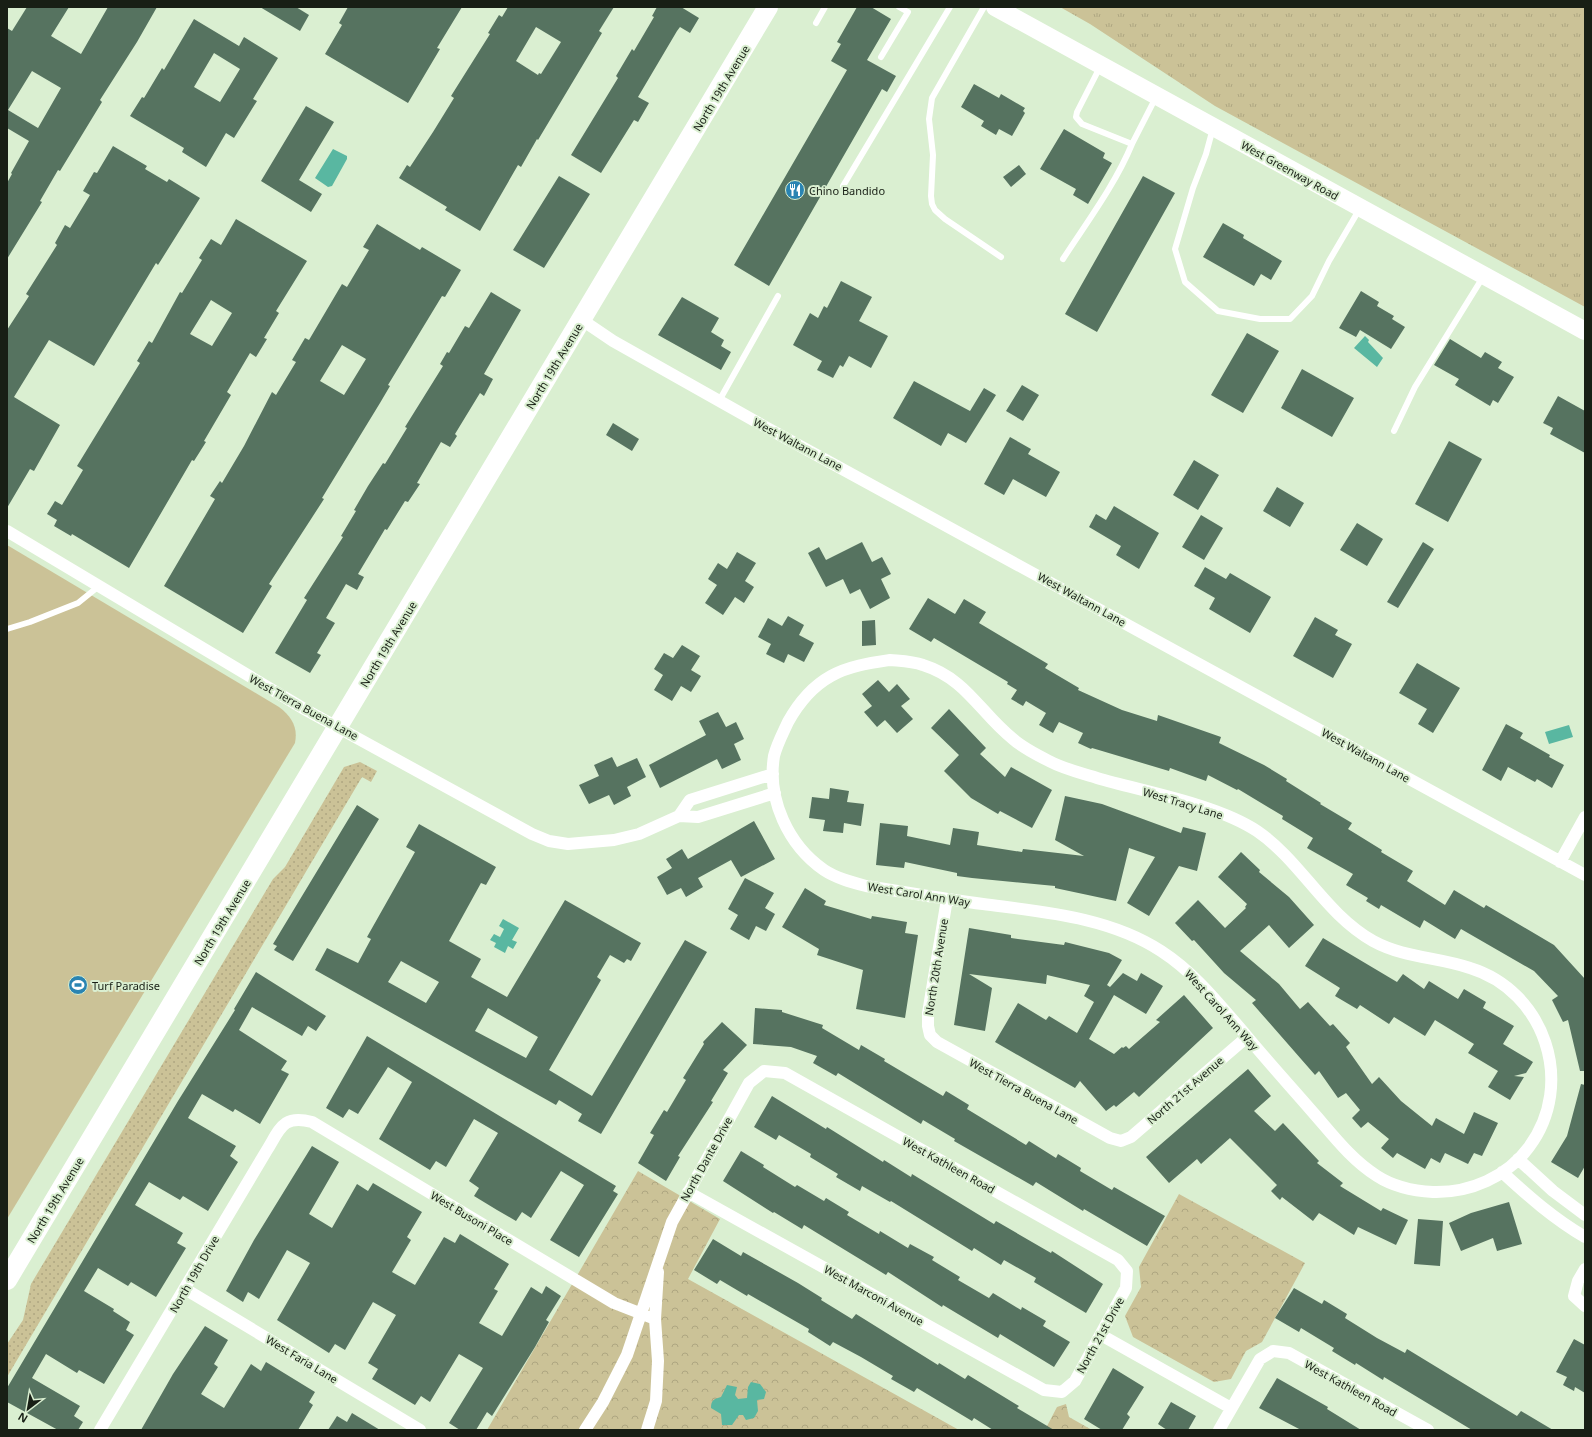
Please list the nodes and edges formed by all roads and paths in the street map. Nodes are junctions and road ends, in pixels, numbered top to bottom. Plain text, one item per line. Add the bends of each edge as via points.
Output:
1 (768, 7) edge
2 (825, 7) edge
3 (899, 7) edge
4 (950, 7) edge
5 (984, 7) edge
6 (995, 7) edge
7 (816, 23) dead end
8 (881, 57) dead end
9 (1100, 66) junction
10 (1156, 96) junction
11 (1213, 127) junction
12 (1132, 144) junction
13 (843, 186) dead end
14 (1360, 208) junction
15 (1001, 257) dead end
16 (1063, 259) dead end
17 (1484, 276) junction
18 (778, 296) dead end
19 (582, 320) junction
20 (1585, 330) edge
21 (719, 401) junction
22 (1394, 432) dead end
23 (7, 531) edge
24 (99, 586) junction
25 (7, 629) edge
26 (338, 727) junction
27 (773, 774) junction
28 (775, 793) junction
29 (679, 816) junction
30 (1585, 817) edge
31 (1560, 862) junction
32 (1585, 875) edge
33 (947, 899) junction
34 (930, 1035) joint
35 (1247, 1037) junction
36 (764, 1071) joint
37 (290, 1120) joint
38 (1121, 1141) joint
39 (1510, 1165) junction
40 (688, 1192) junction
41 (1562, 1198) junction
42 (1550, 1213) junction
43 (1585, 1214) edge
44 (1585, 1237) edge
45 (659, 1255) junction
46 (1585, 1269) edge
47 (1127, 1271) joint
48 (7, 1280) edge
49 (185, 1289) junction
50 (1585, 1306) edge
51 (640, 1314) junction
52 (655, 1319) junction
53 (1101, 1335) junction
54 (1062, 1392) joint
55 (1231, 1408) junction
56 (100, 1430) edge
57 (420, 1430) edge
58 (585, 1430) edge
59 (647, 1430) edge
60 (1219, 1430) edge
61 (1428, 1430) edge

1 - 19 main road, North 19th Avenue
2 - 7 lane
3 - 8 lane via 908,12
4 - 13 lane
5 - 15 lane via 932,98 929,119 933,155 930,196 935,210 945,219
6 - 9 main road, West Greenway Road
9 - 10 main road, West Greenway Road
9 - 12 lane via 1076,117 1082,124
10 - 11 main road, West Greenway Road
10 - 12 lane
11 - 14 main road, West Greenway Road
11 - 14 lane via 1175,249 1185,282 1218,311 1260,319 1290,319 1312,296
12 - 16 lane via 1112,184
14 - 17 main road, West Greenway Road
17 - 20 main road, West Greenway Road
17 - 22 lane via 1415,387
18 - 21 lane
19 - 21 street, West Waltann Lane via 612,341
19 - 26 main road, North 19th Avenue
21 - 31 street, West Waltann Lane
23 - 24 street, West Tierra Buena Lane
24 - 25 lane via 78,603
24 - 26 street, West Tierra Buena Lane
26 - 29 street, West Tierra Buena Lane via 549,841 568,844 614,840 639,834
26 - 48 main road, North 19th Avenue
27 - 28 street, West Carol Ann Way
27 - 29 street via 690,800
27 - 39 street, West Tracy Lane via 774,756 779,739 792,716 807,695 831,676 852,666 890,660 918,663 950,678 973,697 1014,740 1049,762 1203,807 1258,832 1280,851 1333,910 1368,939 1388,949 1472,968 1512,992 1530,1012 1542,1031 1550,1056 1552,1082 1545,1117 1539,1131 1530,1146
28 - 29 street via 698,817
28 - 33 street, West Carol Ann Way via 781,817 792,838 810,859 825,871 845,881 866,886
30 - 31 street
31 - 32 street, West Waltann Lane
33 - 34 street, North 20th Avenue via 928,1013
33 - 35 street, West Carol Ann Way via 1084,920 1142,940 1160,950 1191,974
34 - 38 street, West Tierra Buena Lane via 937,1042 979,1066 1110,1138
35 - 38 street, North 21st Avenue via 1131,1137
35 - 39 street, West Carol Ann Way via 1345,1148 1376,1176 1417,1191 1464,1190 1482,1184
36 - 40 street, North Dante Drive via 749,1083
36 - 47 street, West Kathleen Road via 785,1073 1118,1260
37 - 49 street, North 19th Drive via 280,1129
37 - 51 street, West Busoni Place via 299,1118 312,1122 614,1302
39 - 41 street
39 - 42 street
40 - 45 street, North Dante Drive
40 - 54 street, West Marconi Avenue via 1044,1390
41 - 42 street
41 - 43 street
42 - 44 street
45 - 51 street, North Dante Drive
45 - 52 street, North Dante Drive
46 - 50 street via 1574,1296
47 - 53 street, North 21st Drive via 1126,1288
49 - 56 street, North 19th Drive
49 - 57 street, West Faria Lane
51 - 52 street, West Busoni Place
51 - 58 street, North Dante Drive via 627,1355 603,1402
52 - 59 street, North Dante Drive via 658,1361 656,1401
53 - 54 street, North 21st Drive via 1075,1381
53 - 55 street
55 - 60 street
55 - 61 street, West Kathleen Road via 1260,1359 1273,1351 1289,1354

